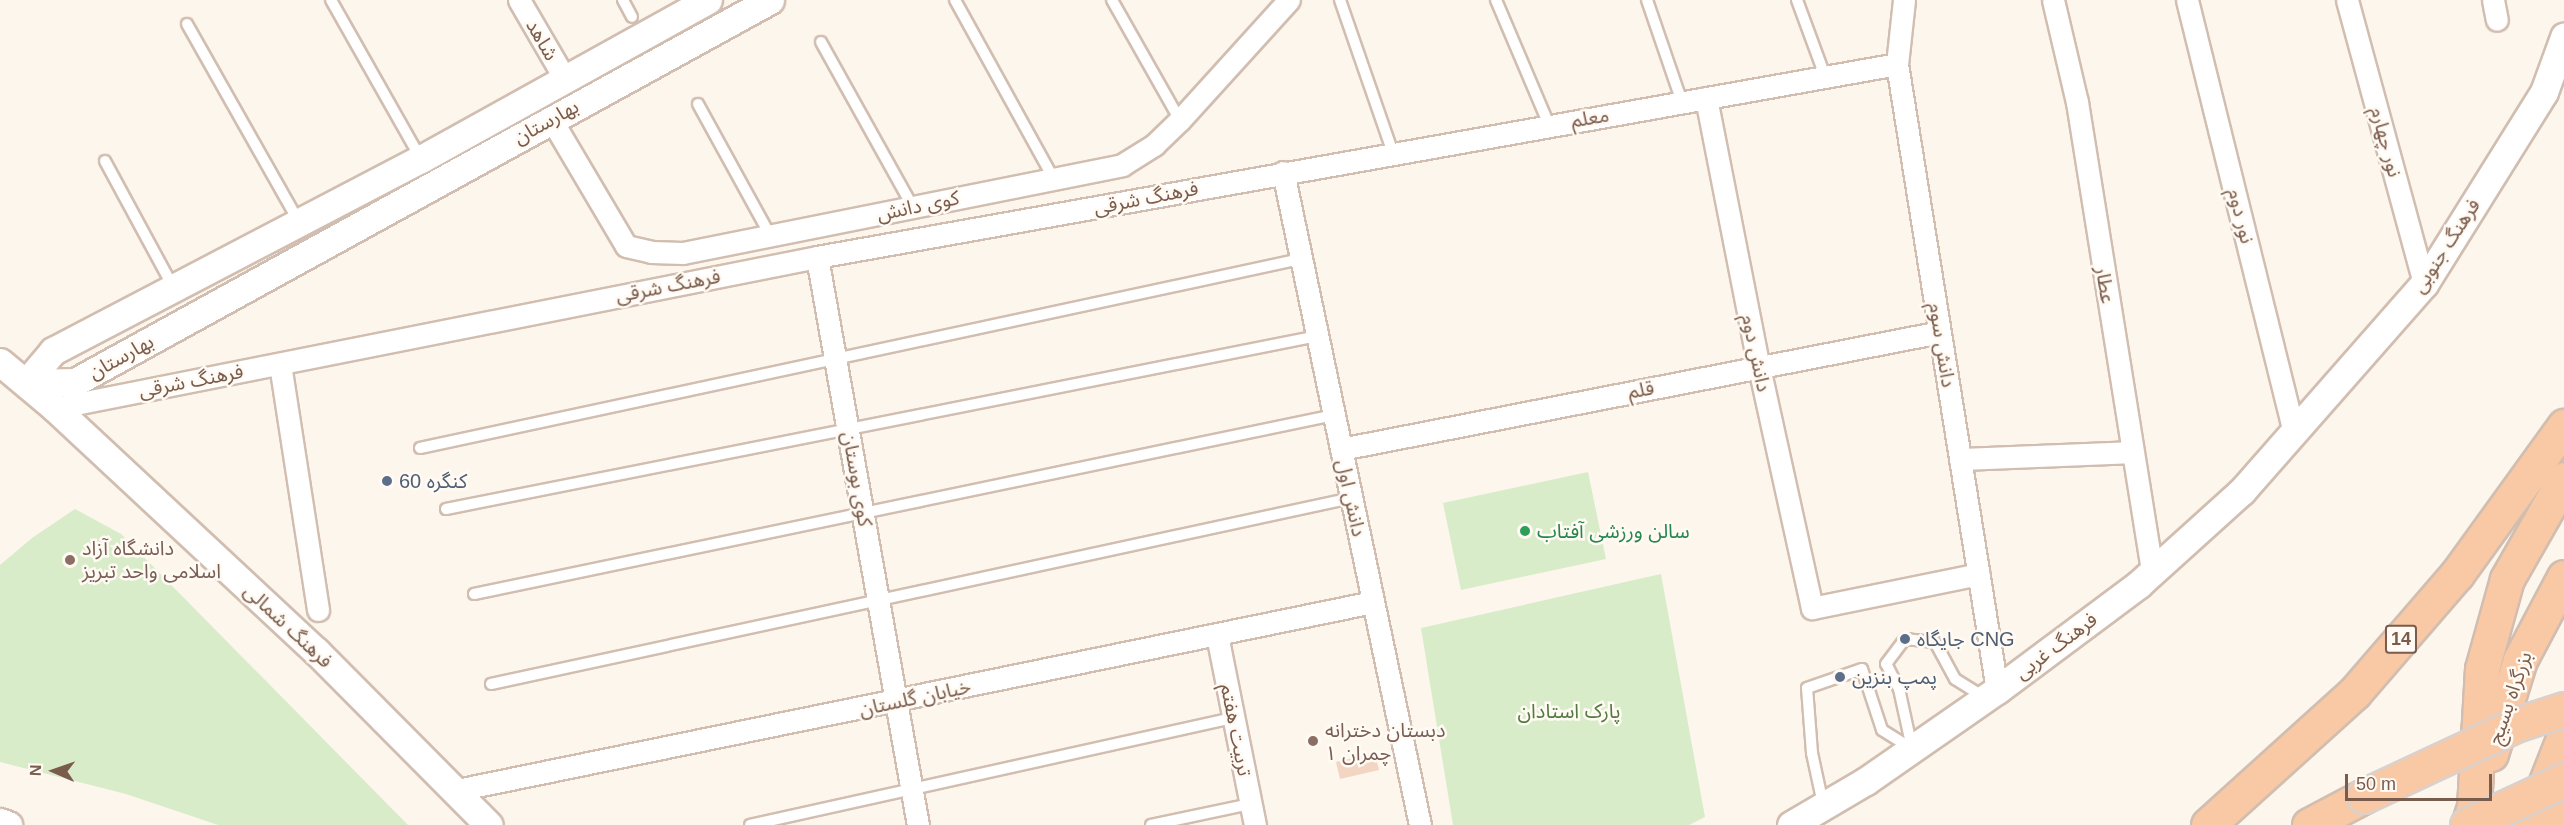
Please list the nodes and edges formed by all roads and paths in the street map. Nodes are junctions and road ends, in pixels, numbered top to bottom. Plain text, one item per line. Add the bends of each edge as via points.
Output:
1 (331, 0) edge
2 (519, 0) edge
3 (623, 0) edge
4 (708, 0) edge
5 (770, 0) edge
6 (955, 0) edge
7 (1112, 0) edge
8 (1340, 0) edge
9 (1496, 0) edge
10 (1647, 0) edge
11 (1797, 0) edge
12 (1904, 0) edge
13 (2053, 0) edge
14 (2187, 0) edge
15 (2347, 0) edge
16 (1279, 5) edge
17 (632, 17) dead end
18 (188, 24) dead end
19 (2564, 38) edge
20 (821, 42) dead end
21 (1897, 64) junction
22 (1825, 76) junction
23 (565, 79) junction
24 (536, 93) junction
25 (1706, 98) junction
26 (1682, 102) junction
27 (698, 104) dead end
28 (576, 105) junction
29 (551, 119) junction
30 (1180, 120) junction
31 (1549, 125) junction
32 (1393, 153) junction
33 (421, 159) junction
34 (105, 161) dead end
35 (1283, 172) junction
36 (1054, 179) junction
37 (913, 207) junction
38 (300, 224) junction
39 (771, 237) junction
40 (817, 257) junction
41 (1301, 259) junction
42 (2424, 284) junction
43 (174, 289) junction
44 (1940, 332) junction
45 (1317, 336) junction
46 (836, 359) junction
47 (0, 362) edge
48 (280, 364) junction
49 (1759, 367) junction
50 (26, 383) junction
51 (55, 408) junction
52 (1334, 415) junction
53 (2564, 426) edge
54 (848, 429) junction
55 (2294, 432) junction
56 (420, 448) dead end
57 (1341, 448) junction
58 (2131, 452) junction
59 (1960, 459) junction
60 (2564, 479) edge
61 (1351, 498) junction
62 (446, 509) dead end
63 (863, 513) junction
64 (2152, 572) junction
65 (1978, 574) junction
66 (2564, 577) edge
67 (474, 594) dead end
68 (878, 602) junction
69 (1373, 602) junction
70 (318, 610) dead end
71 (1217, 635) junction
72 (491, 684) dead end
73 (1991, 694) junction
74 (896, 702) junction
75 (2564, 709) edge
76 (1234, 718) junction
77 (2564, 736) edge
78 (1912, 749) junction
79 (2564, 780) edge
80 (911, 787) junction
81 (457, 790) junction
82 (2564, 792) edge
83 (1251, 804) junction
84 (1824, 806) junction
85 (2470, 821) edge
86 (0, 822) edge
87 (8, 825) edge
88 (489, 825) edge
89 (750, 825) edge
90 (918, 825) edge
91 (1151, 825) edge
92 (1255, 825) edge
93 (1420, 825) edge
94 (1791, 825) edge
95 (2208, 825) edge
96 (2309, 825) edge
97 (2529, 825) edge
98 (2556, 825) edge

1 - 33 lane
2 - 23 street, شاهد
3 - 17 lane
4 - 23 street, بهارستان
5 - 28 street, بهارستان
6 - 36 lane
7 - 30 lane
8 - 32 lane
9 - 31 lane
10 - 26 lane
11 - 22 lane
12 - 21 street, دانش سوم
13 - 58 street, عطار via 2077,102
14 - 55 street, نور دوم
15 - 42 street, نور چهارم
16 - 30 street, کوی دانش
18 - 38 lane
19 - 42 street, فرهنگ جنوبی via 2544,92
20 - 37 lane
21 - 22 street, معلم
21 - 44 street, دانش سوم
22 - 25 street, معلم
23 - 24 street, بهارستان
23 - 28 street
24 - 29 street
24 - 33 street, بهارستان
25 - 26 street, معلم
25 - 49 street, دانش دوم
26 - 31 street, معلم
27 - 39 lane
28 - 29 street, بهارستان
29 - 39 street, کوی دانش via 626,246 683,253
29 - 50 street, بهارستان via 75,382
30 - 36 street, کوی دانش via 1154,145 1122,165
31 - 32 street, معلم
32 - 35 street, معلم
33 - 38 street, بهارستان
34 - 43 lane
35 - 40 street, فرهنگ شرقی
35 - 41 street, دانش اول
36 - 37 street, کوی دانش
37 - 39 street, کوی دانش
38 - 43 street, بهارستان
40 - 46 street, کوی بوستان
40 - 48 street, فرهنگ شرقی
41 - 45 street, دانش اول
41 - 46 lane
42 - 55 street, فرهنگ جنوبی
43 - 50 street, بهارستان via 53,351
44 - 49 street, قلم
44 - 59 street, دانش سوم
45 - 52 street, دانش اول
45 - 54 lane
46 - 54 street, کوی بوستان
46 - 56 lane
47 - 50 street, فرهنگ شمالی
48 - 51 street, فرهنگ شرقی
48 - 70 street
49 - 57 street, قلم
49 - 65 street, دانش دوم via 1812,608
50 - 51 street, فرهنگ شمالی
51 - 81 street, فرهنگ شمالی via 316,651
52 - 57 street, دانش اول
52 - 63 lane
53 - 95 highway, 14 via 2457,574 2355,692
54 - 62 lane
54 - 63 street, کوی بوستان
55 - 64 street, فرهنگ غربی via 2242,491
57 - 61 street, دانش اول
58 - 59 street
58 - 64 street, عطار
59 - 65 street, دانش سوم
60 - 85 highway via 2507,579 2482,669
61 - 68 lane
61 - 69 street, دانش اول
63 - 67 lane
63 - 68 street, کوی بوستان
64 - 73 street, فرهنگ غربی
65 - 73 street, دانش سوم
66 - 85 highway, بزرگراه بسیج via 2520,660
68 - 72 lane
68 - 74 street, کوی بوستان
69 - 71 street, خیابان گلستان
69 - 93 street, دانش اول
71 - 74 street, خیابان گلستان
71 - 76 street, تربیت هفتم
73 - 78 street, فرهنگ غربی
73 - 78 lane via 1955,679 1935,642 1905,639 1886,664 1899,689
74 - 80 street, کوی بوستان
74 - 81 street, خیابان گلستان
75 - 96 highway, bridge via 2518,724
76 - 80 lane
76 - 83 street, تربیت هفتم
77 - 97 highway
78 - 84 street, فرهنگ غربی
78 - 84 lane via 1882,730 1862,669 1807,688 1812,753
79 - 85 highway, bridge
80 - 89 lane
80 - 90 street, کوی بوستان
81 - 88 street, فرهنگ شمالی
82 - 98 highway
83 - 91 lane
83 - 92 street, تربیت هفتم
84 - 94 street, فرهنگ غربی
86 - 87 street

